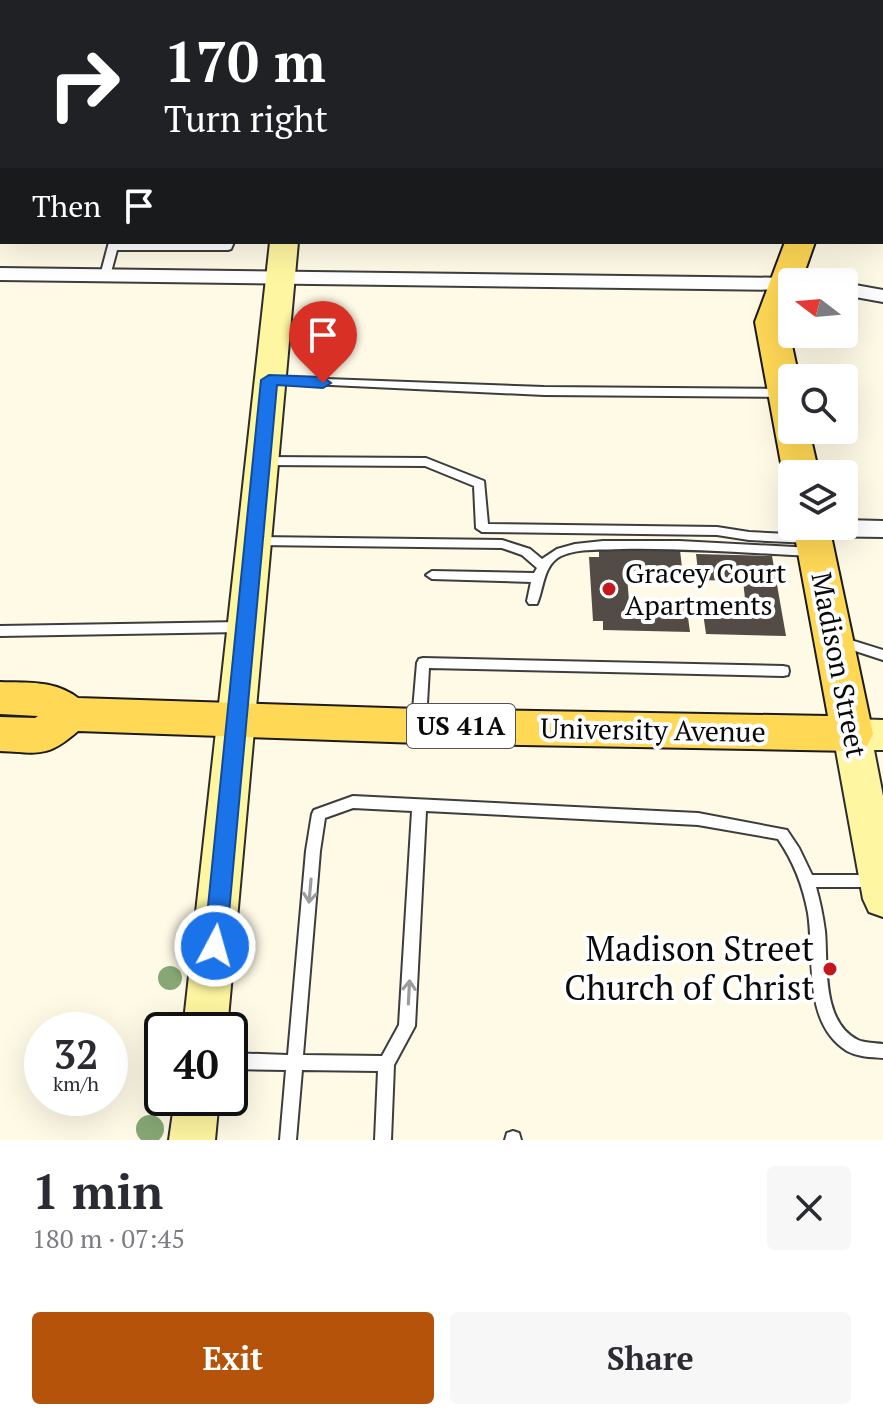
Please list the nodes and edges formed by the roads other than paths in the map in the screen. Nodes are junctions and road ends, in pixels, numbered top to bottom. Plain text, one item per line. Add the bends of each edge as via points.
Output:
1 (113, 244) edge
2 (229, 244) edge
3 (284, 244) edge
4 (799, 244) edge
5 (793, 268) edge
6 (0, 274) edge
7 (105, 276) junction
8 (280, 278) junction
9 (778, 284) edge
10 (858, 292) edge
11 (883, 296) edge
12 (778, 306) edge
13 (779, 364) edge
14 (269, 380) junction
15 (778, 393) edge
16 (262, 461) junction
17 (883, 529) edge
18 (858, 532) edge
19 (778, 536) edge
20 (778, 538) edge
21 (814, 540) edge
22 (254, 541) junction
23 (541, 572) junction
24 (432, 575) dead end
25 (533, 601) dead end
26 (245, 627) junction
27 (0, 631) edge
28 (834, 640) junction
29 (883, 655) edge
30 (783, 671) dead end
31 (0, 698) edge
32 (69, 714) junction
33 (236, 719) junction
34 (419, 726) junction
35 (0, 734) edge
36 (868, 734) edge
37 (419, 808) junction
38 (807, 881) junction
39 (881, 890) edge
40 (207, 1012) edge
41 (883, 1051) edge
42 (248, 1062) edge
43 (296, 1063) junction
44 (386, 1064) junction
45 (195, 1116) edge
46 (192, 1140) edge
47 (288, 1140) edge
48 (383, 1140) edge

1 - 2 lane
1 - 7 lane
3 - 8 street
4 - 5 main road
6 - 7 street
7 - 8 street
8 - 9 street
8 - 14 street
10 - 11 street
12 - 13 main road via 771,322
14 - 15 lane via 544,391
14 - 16 street
16 - 19 lane via 426,462 480,484 482,528
16 - 22 street
17 - 18 street
20 - 23 lane via 591,546 555,554
21 - 28 main road, Madison Street
22 - 23 lane via 502,544 526,552
22 - 26 street
23 - 24 lane
23 - 25 lane
26 - 27 lane
26 - 33 street
28 - 29 lane
28 - 36 main road, Madison Street
30 - 34 lane via 423,663
31 - 32 main road, University Avenue / US 41A via 51,700
32 - 33 main road, University Avenue / US 41A
32 - 35 main road via 43,736
33 - 34 main road, University Avenue / US 41A
33 - 40 street
34 - 36 main road, University Avenue / US 41A
36 - 39 street, Madison Street
37 - 38 lane via 698,819 749,826 782,834 802,862
37 -> 43 lane via 353,802 319,814
44 -> 37 lane via 407,1026
38 - 39 lane
38 - 41 lane via 830,1026 853,1046
42 - 43 lane
43 - 44 lane
43 - 47 lane
44 - 48 lane
45 - 46 street

